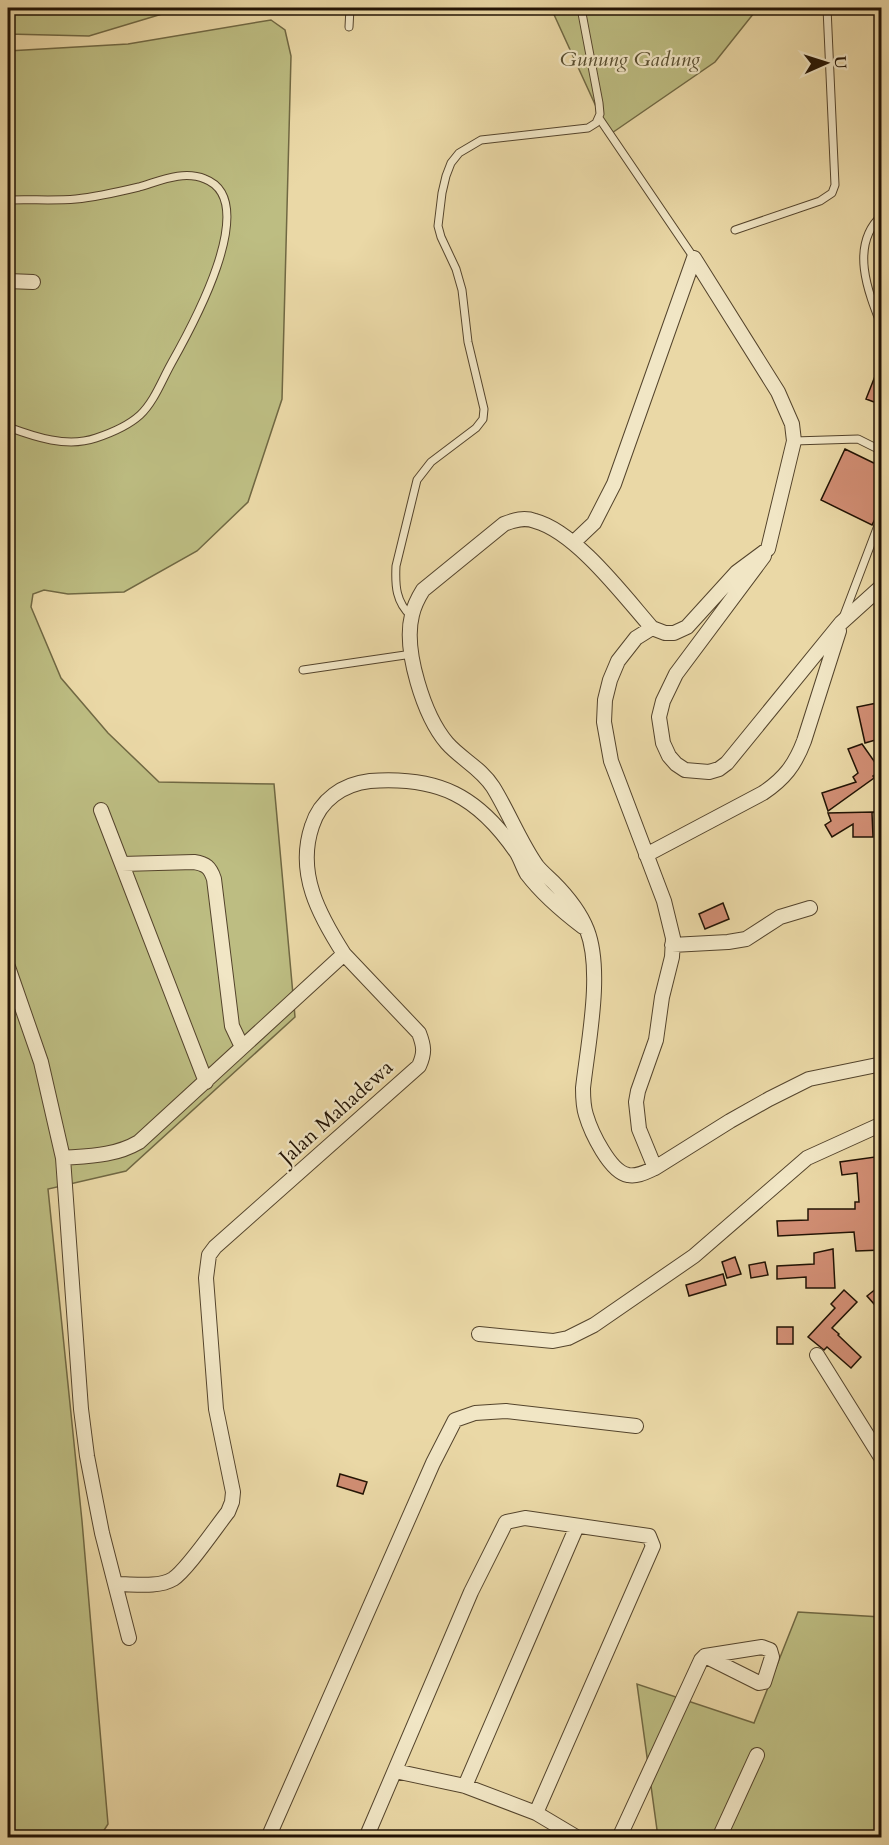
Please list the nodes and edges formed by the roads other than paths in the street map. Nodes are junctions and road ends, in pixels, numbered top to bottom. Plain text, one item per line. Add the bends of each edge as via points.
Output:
1 (350, 8) edge
2 (581, 8) edge
3 (827, 8) edge
4 (349, 27) dead end
5 (599, 118) junction
6 (8, 200) edge
7 (882, 215) edge
8 (735, 230) dead end
9 (694, 258) junction
10 (8, 281) edge
11 (33, 282) dead end
12 (882, 327) edge
13 (8, 427) edge
14 (795, 441) junction
15 (882, 451) edge
16 (882, 515) edge
17 (574, 542) junction
18 (768, 549) junction
19 (882, 586) edge
20 (411, 616) junction
21 (842, 623) junction
22 (652, 628) junction
23 (412, 654) junction
24 (303, 670) dead end
25 (101, 810) dead end
26 (646, 855) junction
27 (122, 864) junction
28 (810, 908) dead end
29 (588, 931) junction
30 (672, 945) junction
31 (344, 954) junction
32 (8, 967) edge
33 (242, 1047) junction
34 (882, 1064) edge
35 (206, 1082) junction
36 (882, 1124) edge
37 (63, 1158) junction
38 (655, 1168) junction
39 (479, 1334) dead end
40 (817, 1355) dead end
41 (636, 1426) dead end
42 (882, 1459) edge
43 (577, 1526) junction
44 (117, 1584) junction
45 (129, 1638) dead end
46 (705, 1656) dead end
47 (758, 1755) dead end
48 (394, 1771) junction
49 (465, 1786) junction
50 (536, 1813) junction
51 (268, 1838) edge
52 (366, 1838) edge
53 (578, 1838) edge
54 (619, 1838) edge
55 (719, 1838) edge

1 - 4 lane
2 - 5 lane
3 - 8 lane via 835,185 820,201
5 - 9 lane
5 - 20 lane via 588,128 481,140 459,153 446,176 438,226 460,279 468,342 484,414 481,424 423,470 415,486 396,566 398,598
6 - 13 lane via 75,199 190,176 206,179 218,188 225,201 226,219 222,250 203,305 142,414 96,438 80,441 36,437
7 - 12 lane via 862,251 865,280
9 - 14 street via 778,392
9 - 17 street via 614,484 594,523
10 - 11 street
14 - 15 lane via 858,439
14 - 18 street
16 - 21 lane
17 - 20 street via 534,520 504,524 423,590
17 - 22 street
18 - 21 street via 676,674 663,700 660,729 669,756 676,764 685,770 708,772 727,763
18 - 22 street via 738,572 687,627 674,633
19 - 21 street
20 - 23 street
21 - 26 street via 798,758 789,773 763,793
22 - 26 street via 636,638 618,661 605,700 604,722 611,761
23 - 24 lane
23 - 29 street via 423,701 439,733 487,778 537,866 575,907
25 - 27 street
26 - 30 street via 669,920
27 - 33 street via 194,862 211,870 232,1026
27 - 35 street
28 - 30 street via 780,917 746,939
29 - 31 street via 542,891 490,820 466,800 434,785 401,780 365,782 338,791 327,801 312,826 307,845 306,864 314,900
29 - 38 street via 594,983 583,1088 586,1116 609,1160 623,1174 635,1176
30 - 38 street via 656,1040 636,1102 639,1129
31 - 33 street
31 - 44 street, Jalan Mahadewa via 419,1033 424,1055 419,1066 209,1255 207,1278 216,1409 232,1482 232,1502 173,1579
32 - 37 street via 41,1062
33 - 35 street
34 - 38 street via 809,1079 740,1115
35 - 37 street via 126,1149 113,1154
36 - 39 street via 807,1158 694,1256 594,1325 553,1341
37 - 44 street via 85,1444 102,1533
40 - 42 street
41 - 51 street via 506,1411 475,1413 455,1420
43 - 48 street via 525,1518 506,1522 471,1592
43 - 49 street
43 - 50 street via 649,1536 653,1546
44 - 45 street
46 - 54 street
47 - 55 street
48 - 49 street
48 - 52 street
49 - 50 street
50 - 53 street

